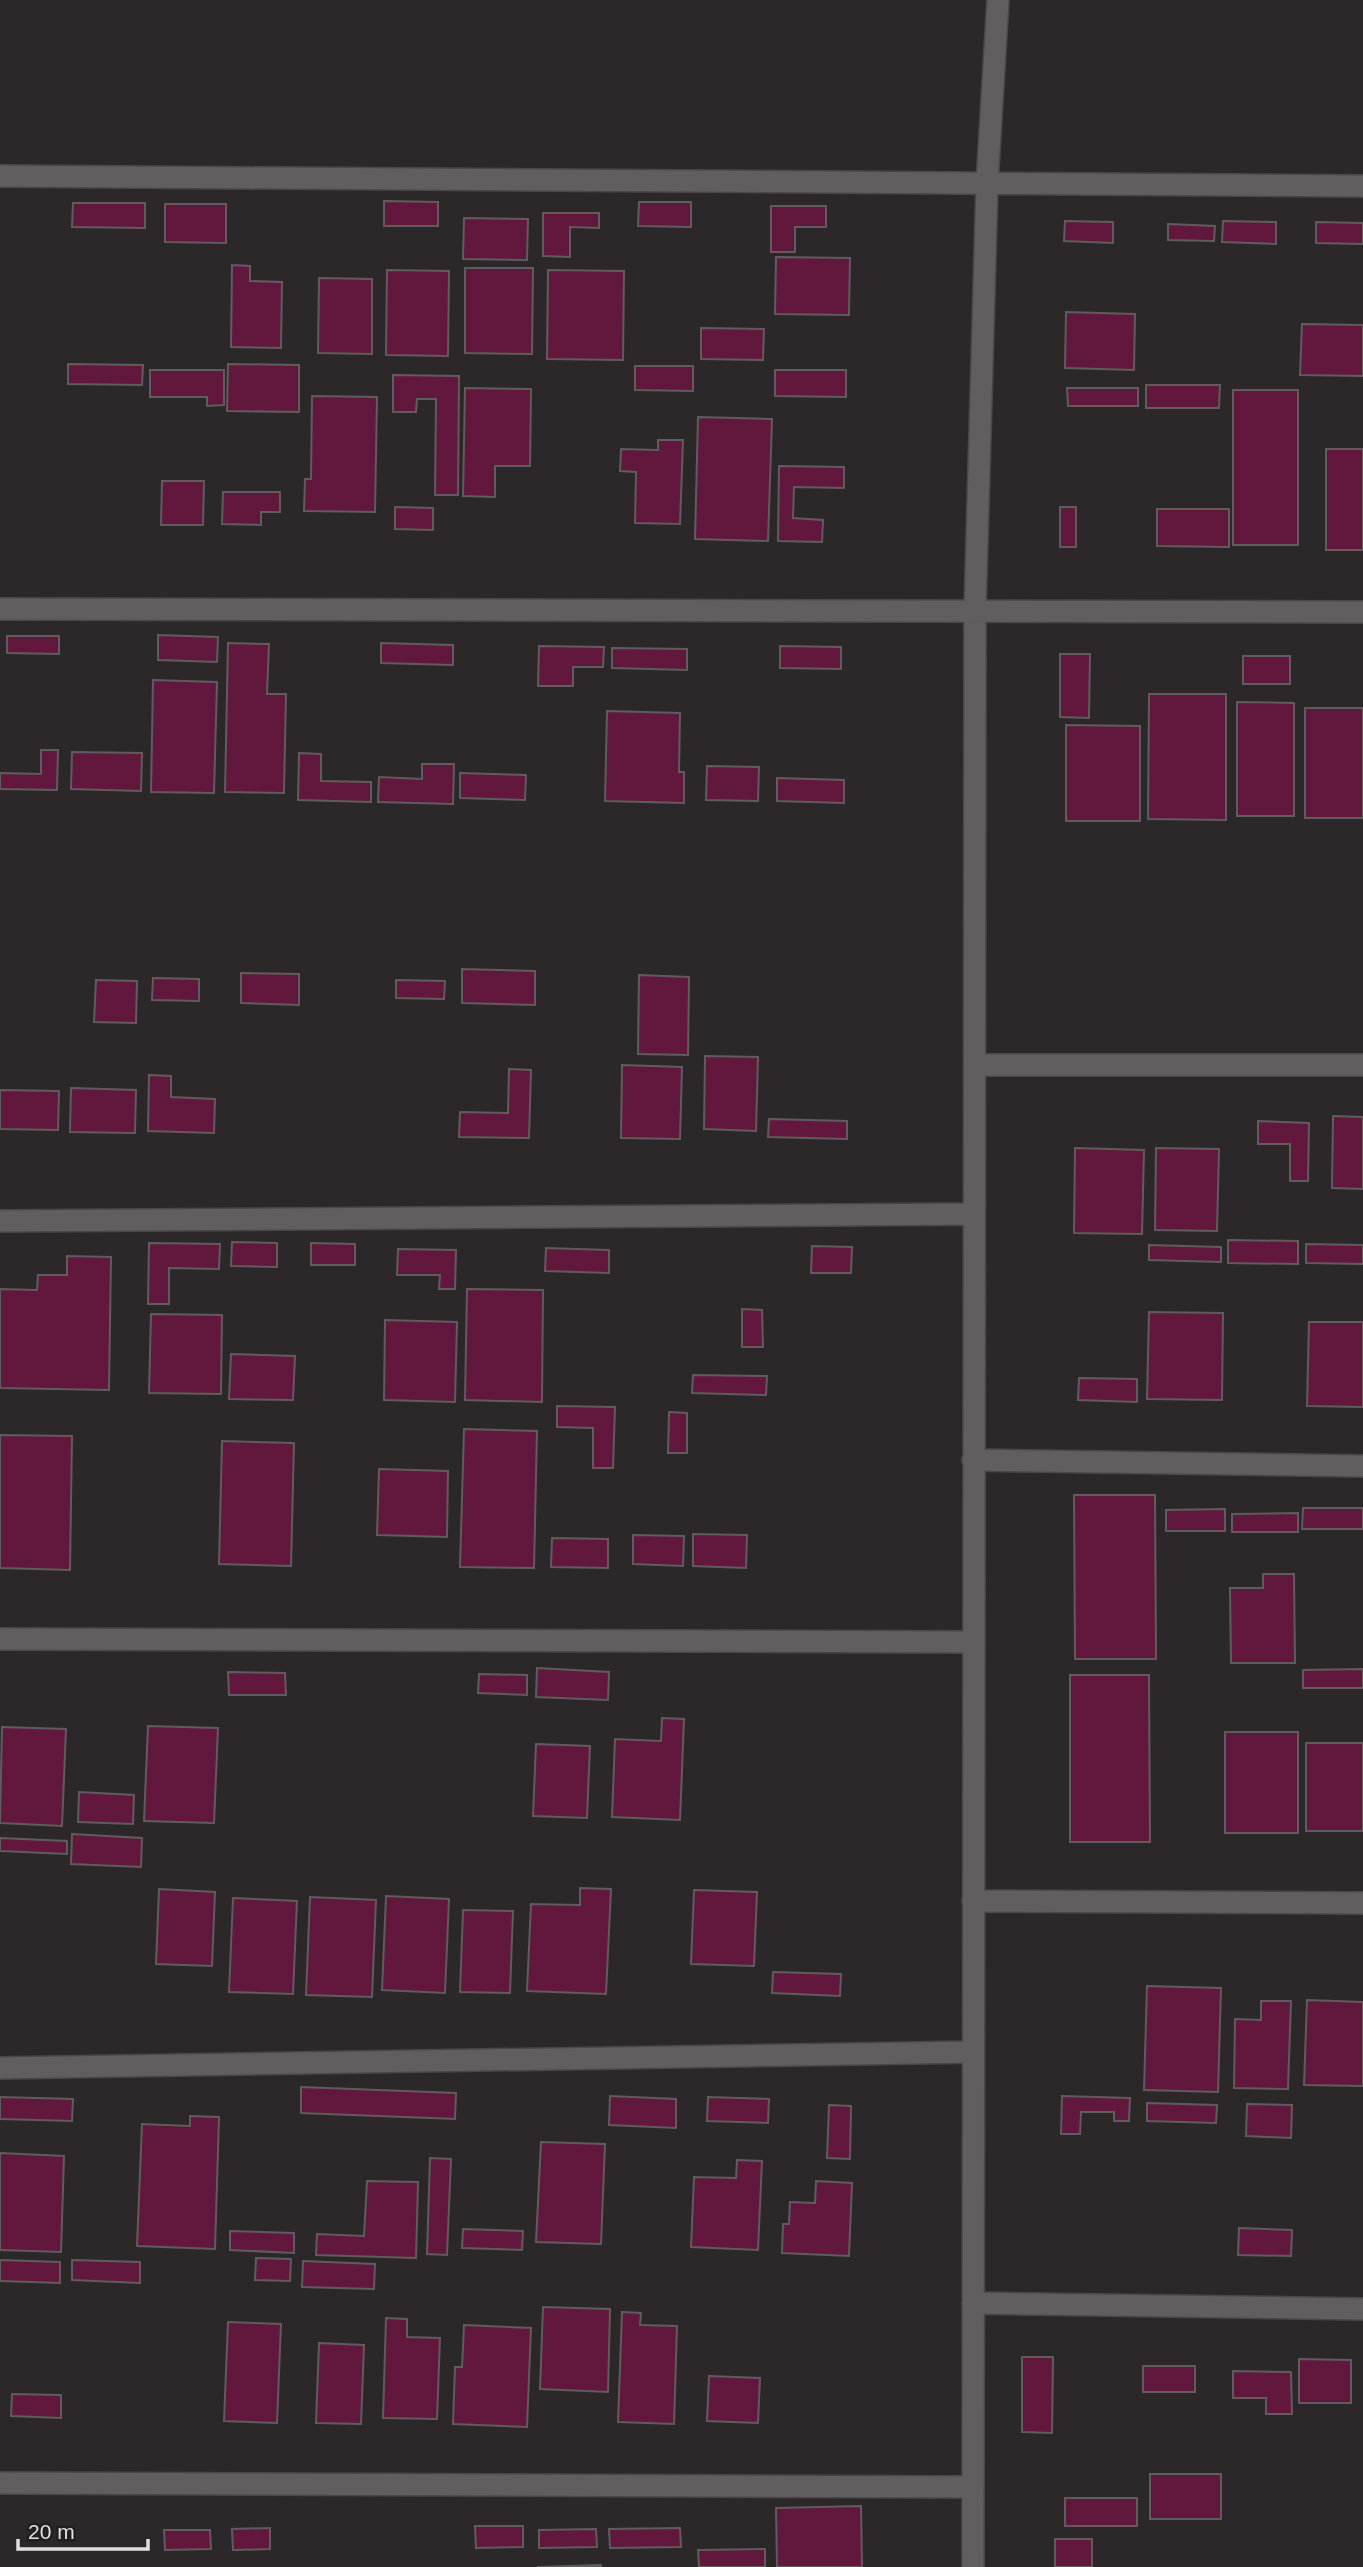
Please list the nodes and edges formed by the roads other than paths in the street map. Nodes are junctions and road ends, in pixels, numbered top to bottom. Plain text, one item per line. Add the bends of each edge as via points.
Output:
1 (998, 0) edge
2 (0, 176) edge
3 (987, 184) junction
4 (1363, 186) edge
5 (0, 609) edge
6 (975, 611) junction
7 (1363, 612) edge
8 (976, 1065) junction
9 (1363, 1065) edge
10 (974, 1214) junction
11 (0, 1221) edge
12 (974, 1460) junction
13 (1363, 1466) edge
14 (0, 1639) edge
15 (973, 1642) junction
16 (973, 1900) junction
17 (1363, 1903) edge
18 (973, 2052) junction
19 (0, 2068) edge
20 (973, 2303) junction
21 (1363, 2309) edge
22 (0, 2483) edge
23 (972, 2487) junction
24 (973, 2567) edge

1 - 3 street
2 - 3 street
3 - 4 street
3 - 6 street
5 - 6 street
6 - 7 street
6 - 8 street
8 - 9 street
8 - 10 street
10 - 11 street
10 - 12 street
12 - 13 street
12 - 15 street
14 - 15 street
15 - 16 street
16 - 17 street
16 - 18 street
18 - 19 street
18 - 20 street
20 - 21 street
20 - 23 street
22 - 23 street
23 - 24 street

